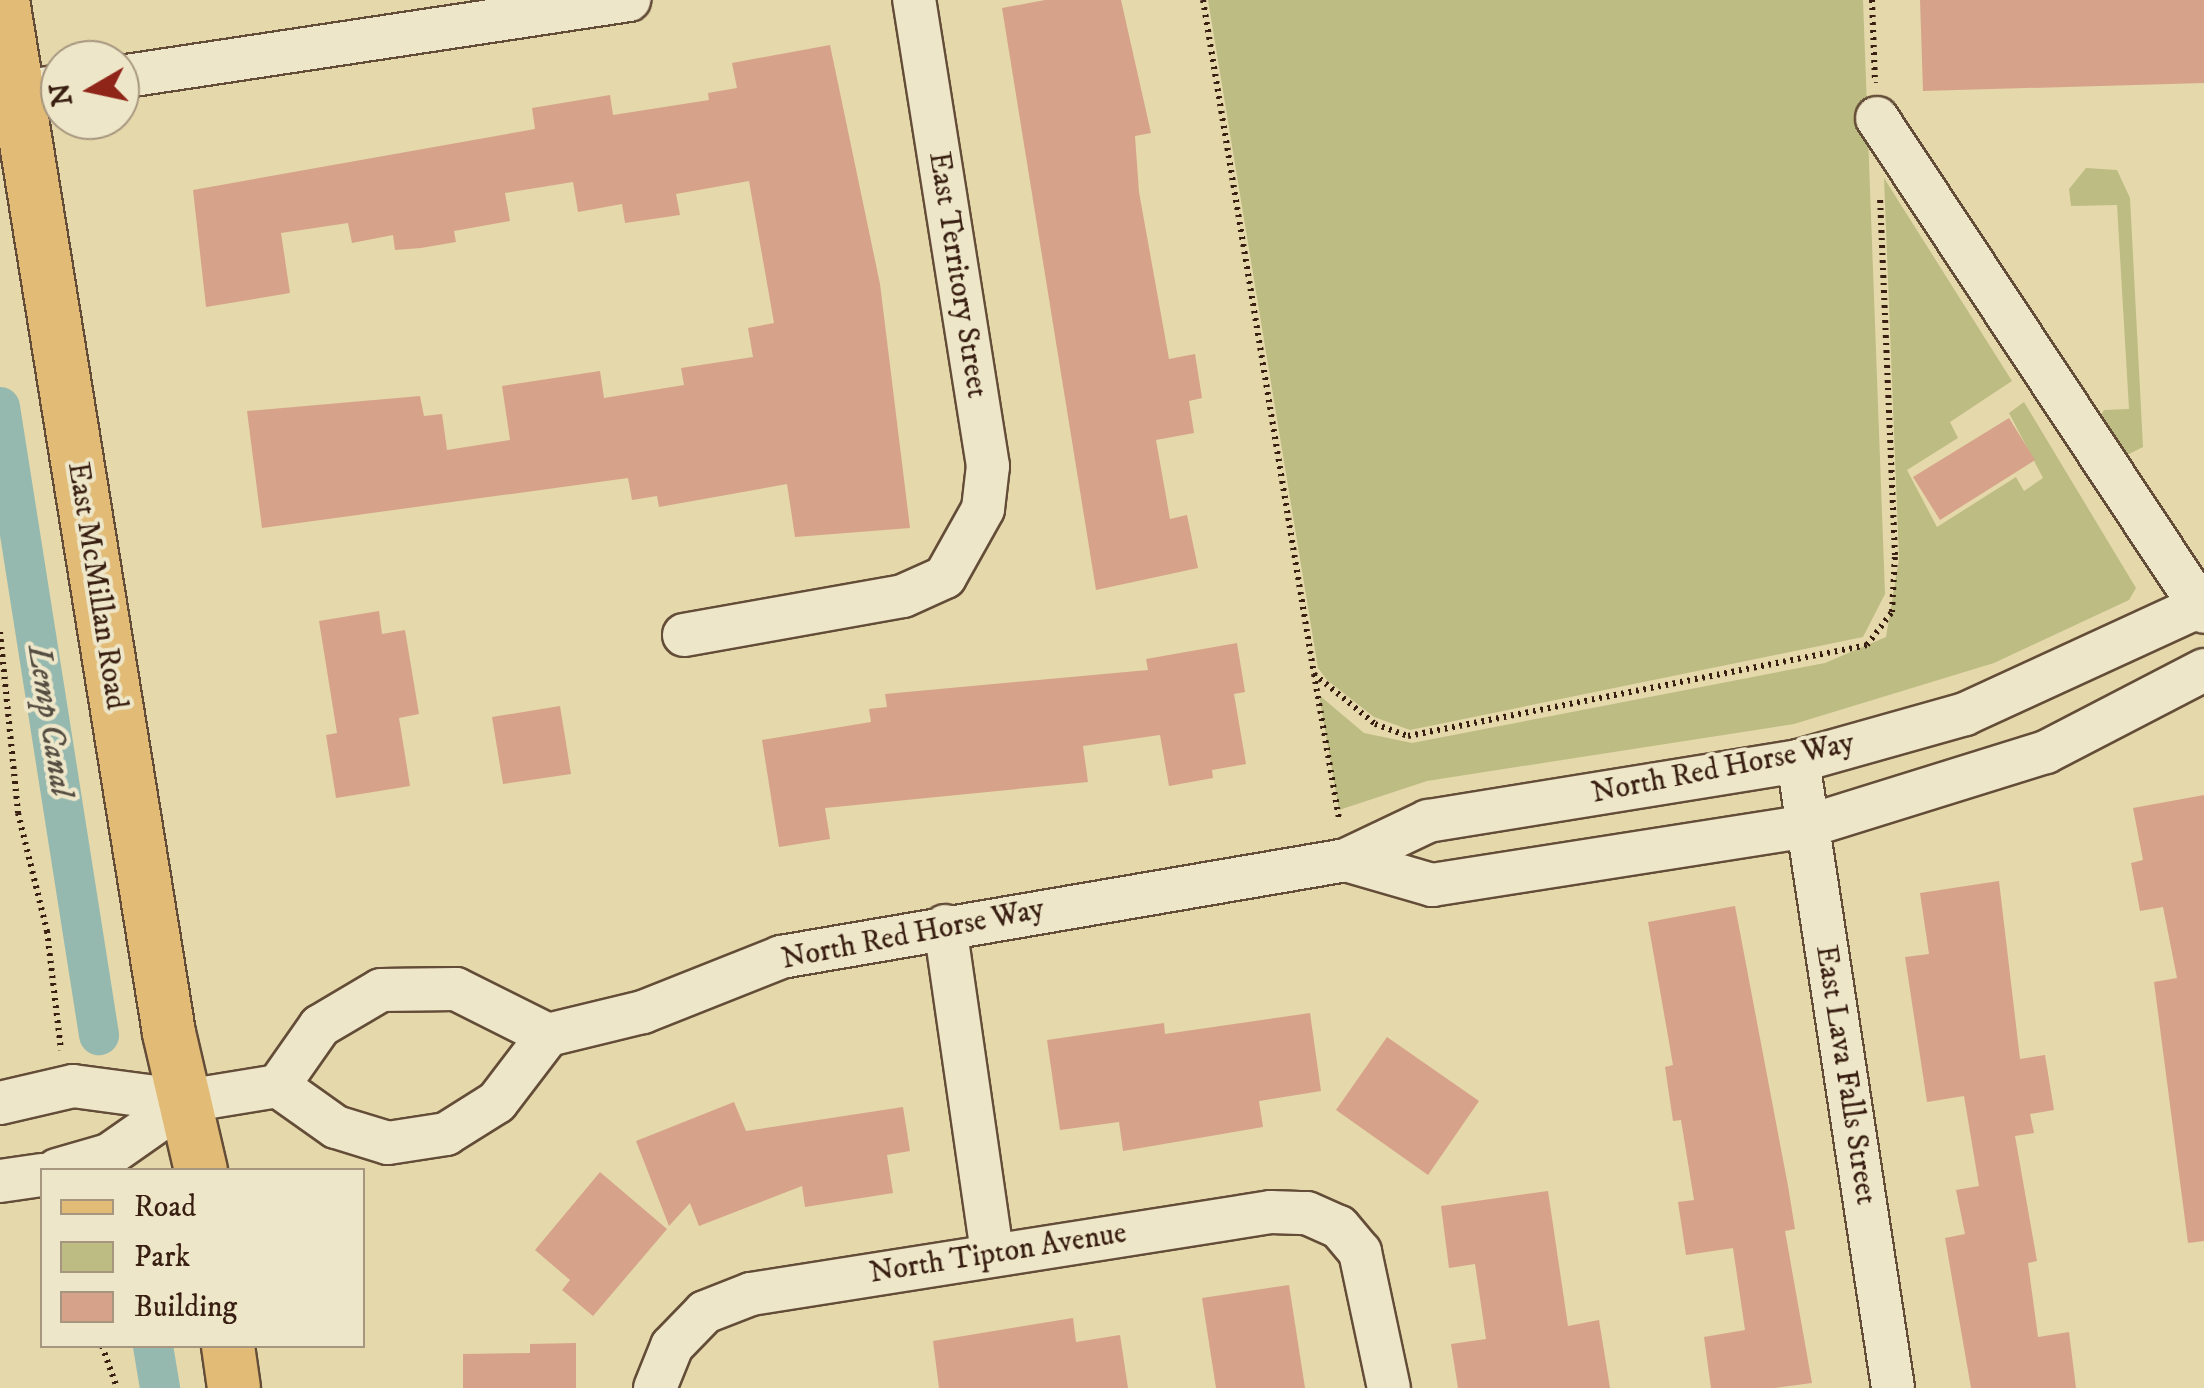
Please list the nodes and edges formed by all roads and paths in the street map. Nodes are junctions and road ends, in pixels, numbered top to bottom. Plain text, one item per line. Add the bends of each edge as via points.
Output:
1 (2, 0) edge
2 (630, 0) edge
3 (914, 0) edge
4 (1204, 0) edge
5 (1872, 0) edge
6 (140, 74) edge
7 (39, 89) edge
8 (1876, 118) junction
9 (2203, 608) edge
10 (0, 632) edge
11 (684, 635) dead end
12 (2204, 670) edge
13 (1314, 674) junction
14 (1798, 761) junction
15 (1808, 826) junction
16 (1346, 860) junction
17 (945, 926) junction
18 (548, 1036) junction
19 (63, 1061) dead end
20 (278, 1086) junction
21 (186, 1102) junction
22 (0, 1103) edge
23 (65, 1168) edge
24 (202, 1168) edge
25 (40, 1174) edge
26 (0, 1181) edge
27 (992, 1253) junction
28 (103, 1348) edge
29 (228, 1348) edge
30 (117, 1388) edge
31 (234, 1388) edge
32 (655, 1388) edge
33 (1389, 1388) edge
34 (1893, 1388) edge

1 - 7 main road, East McMillan Road
2 - 6 street
3 - 11 street, East Territory Street via 988,466 968,548 945,577 903,596
4 - 13 path
5 - 8 path
7 - 21 main road, East McMillan Road via 148,906
8 - 9 street
8 - 13 path via 1894,555 1892,612 1867,644 1408,736 1375,724
9 - 14 street, North Red Horse Way via 1965,714
10 - 19 path via 18,813 46,931
12 - 15 street, North Red Horse Way via 2046,752
13 - 16 path
14 - 15 street, East Lava Falls Street
14 - 16 street, North Red Horse Way via 1428,821
15 - 16 street, North Red Horse Way via 1432,885
15 - 34 street, East Lava Falls Street
16 - 17 street, North Red Horse Way
17 - 18 street, North Red Horse Way via 781,957 643,1012
17 - 27 street
18 - 20 street via 456,988 380,990 320,1026
18 - 20 street via 498,1102 446,1134 388,1142 336,1128
20 - 21 street
21 - 22 street via 73,1086
21 - 23 street via 109,1155
21 - 24 main road, East McMillan Road
25 - 26 street
27 - 32 street, North Tipton Avenue via 751,1294 706,1312 672,1346
27 - 33 street, North Tipton Avenue via 1271,1212 1307,1214 1338,1227 1373,1286
28 - 30 path
29 - 31 main road

